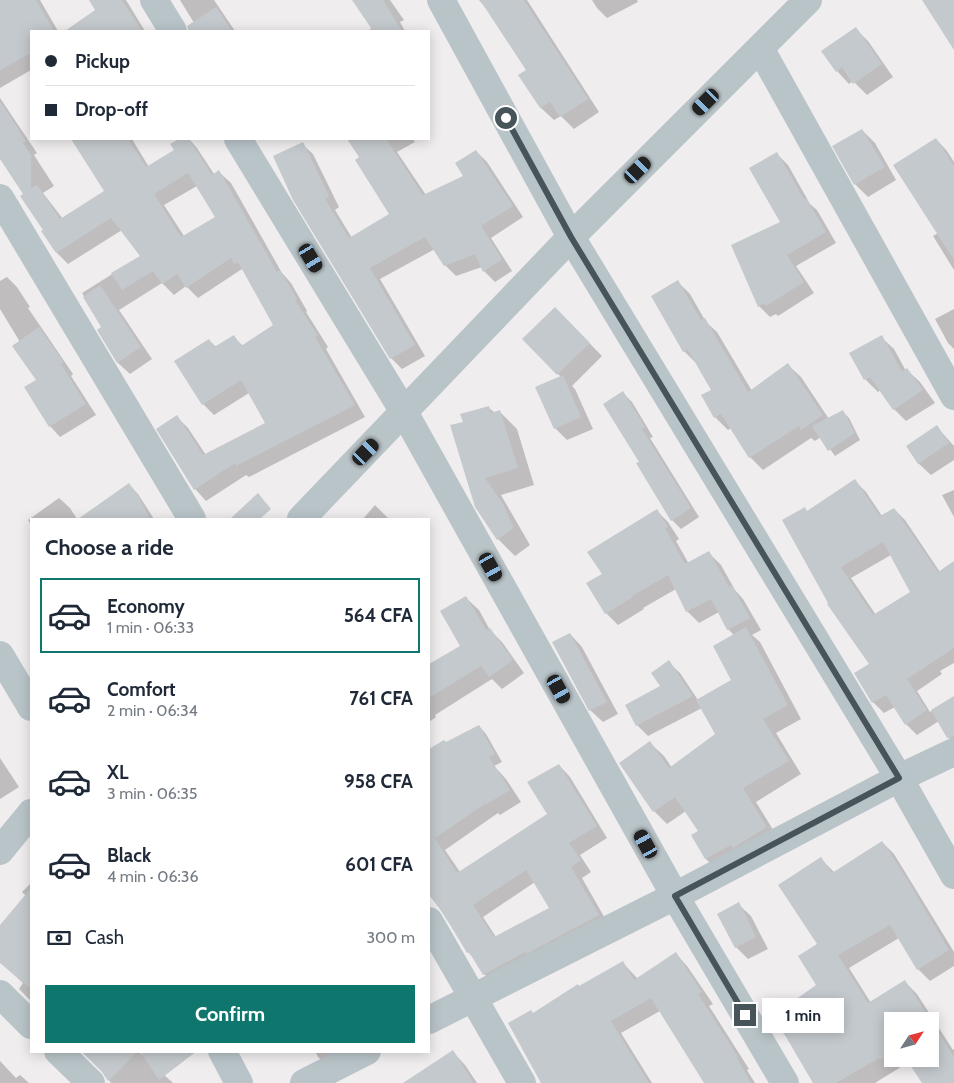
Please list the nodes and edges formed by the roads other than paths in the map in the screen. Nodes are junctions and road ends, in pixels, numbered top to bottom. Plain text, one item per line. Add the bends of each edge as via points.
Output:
1 (154, 0) edge
2 (441, 0) edge
3 (808, 0) edge
4 (172, 30) edge
5 (760, 48) junction
6 (239, 140) edge
7 (0, 198) edge
8 (571, 237) junction
9 (954, 396) edge
10 (404, 412) junction
11 (191, 518) edge
12 (302, 518) edge
13 (0, 655) edge
14 (30, 705) edge
15 (954, 752) edge
16 (899, 778) junction
17 (30, 815) edge
18 (0, 851) edge
19 (954, 875) edge
20 (675, 896) junction
21 (430, 923) edge
22 (0, 994) edge
23 (474, 998) junction
24 (430, 1020) edge
25 (30, 1024) edge
26 (60, 1053) edge
27 (223, 1053) edge
28 (363, 1053) edge
29 (91, 1083) edge
30 (240, 1083) edge
31 (304, 1083) edge
32 (522, 1083) edge
33 (785, 1083) edge

1 - 4 street
2 - 8 street
3 - 5 street
5 - 8 street
5 - 9 street
6 - 10 street
7 - 11 street
8 - 10 street
8 - 16 street
10 - 12 street
10 - 20 street
13 - 14 street
15 - 16 street
16 - 19 street
16 - 20 street
17 - 18 street
20 - 23 street
20 - 33 street
21 - 23 street
22 - 25 street
23 - 24 street
23 - 32 street
26 - 29 street
27 - 30 street
28 - 31 street

